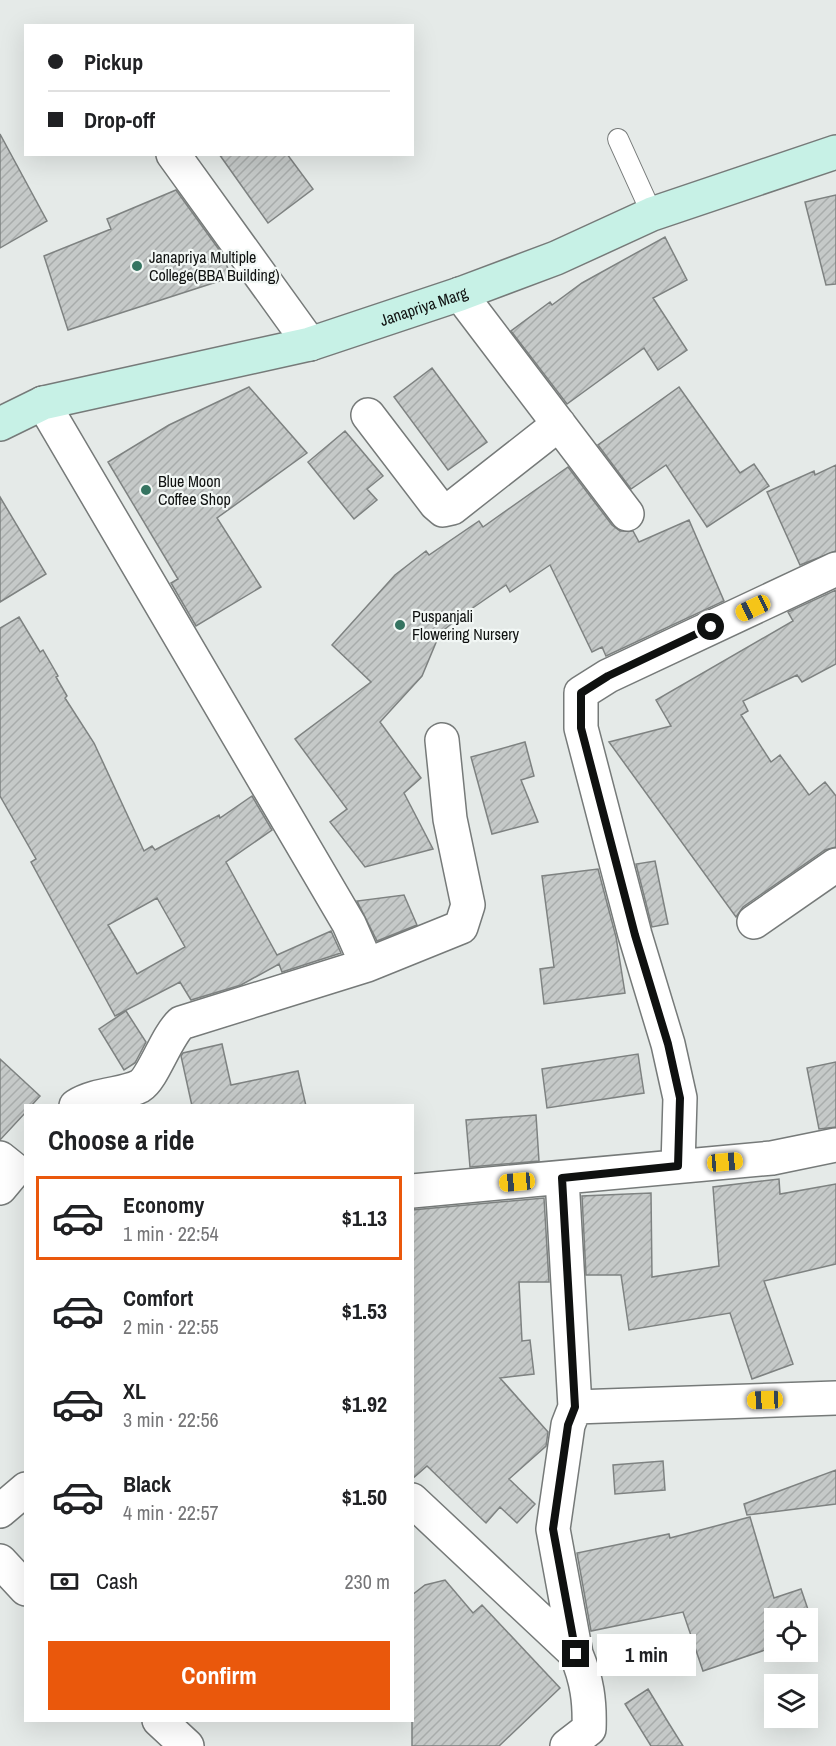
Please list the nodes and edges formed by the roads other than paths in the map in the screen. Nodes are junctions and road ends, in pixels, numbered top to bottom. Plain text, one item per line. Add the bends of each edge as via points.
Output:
1 (618, 139) dead end
2 (836, 152) edge
3 (173, 156) edge
4 (652, 214) junction
5 (460, 294) junction
6 (310, 344) junction
7 (44, 403) junction
8 (368, 415) dead end
9 (0, 424) edge
10 (559, 424) junction
11 (627, 514) dead end
12 (836, 568) edge
13 (442, 740) dead end
14 (836, 866) edge
15 (754, 922) dead end
16 (368, 965) junction
17 (80, 1104) edge
18 (836, 1145) edge
19 (678, 1166) junction
20 (562, 1178) junction
21 (414, 1191) edge
22 (836, 1398) edge
23 (575, 1407) junction
24 (24, 1491) edge
25 (414, 1502) edge
26 (0, 1511) edge
27 (0, 1561) edge
28 (24, 1587) edge
29 (576, 1654) junction
30 (161, 1722) edge
31 (187, 1746) edge
32 (567, 1746) edge

1 - 4 lane
2 - 4 main road, Janapriya Marg
3 - 6 street
4 - 5 main road, Janapriya Marg via 556,258
5 - 6 main road, Janapriya Marg
5 - 10 street
6 - 7 main road, Janapriya Marg
7 - 9 main road, Janapriya Marg
7 - 16 street via 349,924
8 - 10 street via 443,510 452,508
10 - 11 street
12 - 19 street via 608,676 581,693 581,728 680,1098
13 - 16 street via 450,819 468,905 461,927
14 - 15 street
16 - 17 street via 181,1023 140,1086
18 - 19 street via 772,1158
19 - 20 street
20 - 21 street
20 - 23 street
22 - 23 street
23 - 29 street via 568,1425 553,1529
24 - 26 street
25 - 29 street
27 - 28 street
29 - 32 street via 586,1678 589,1729
30 - 31 street

